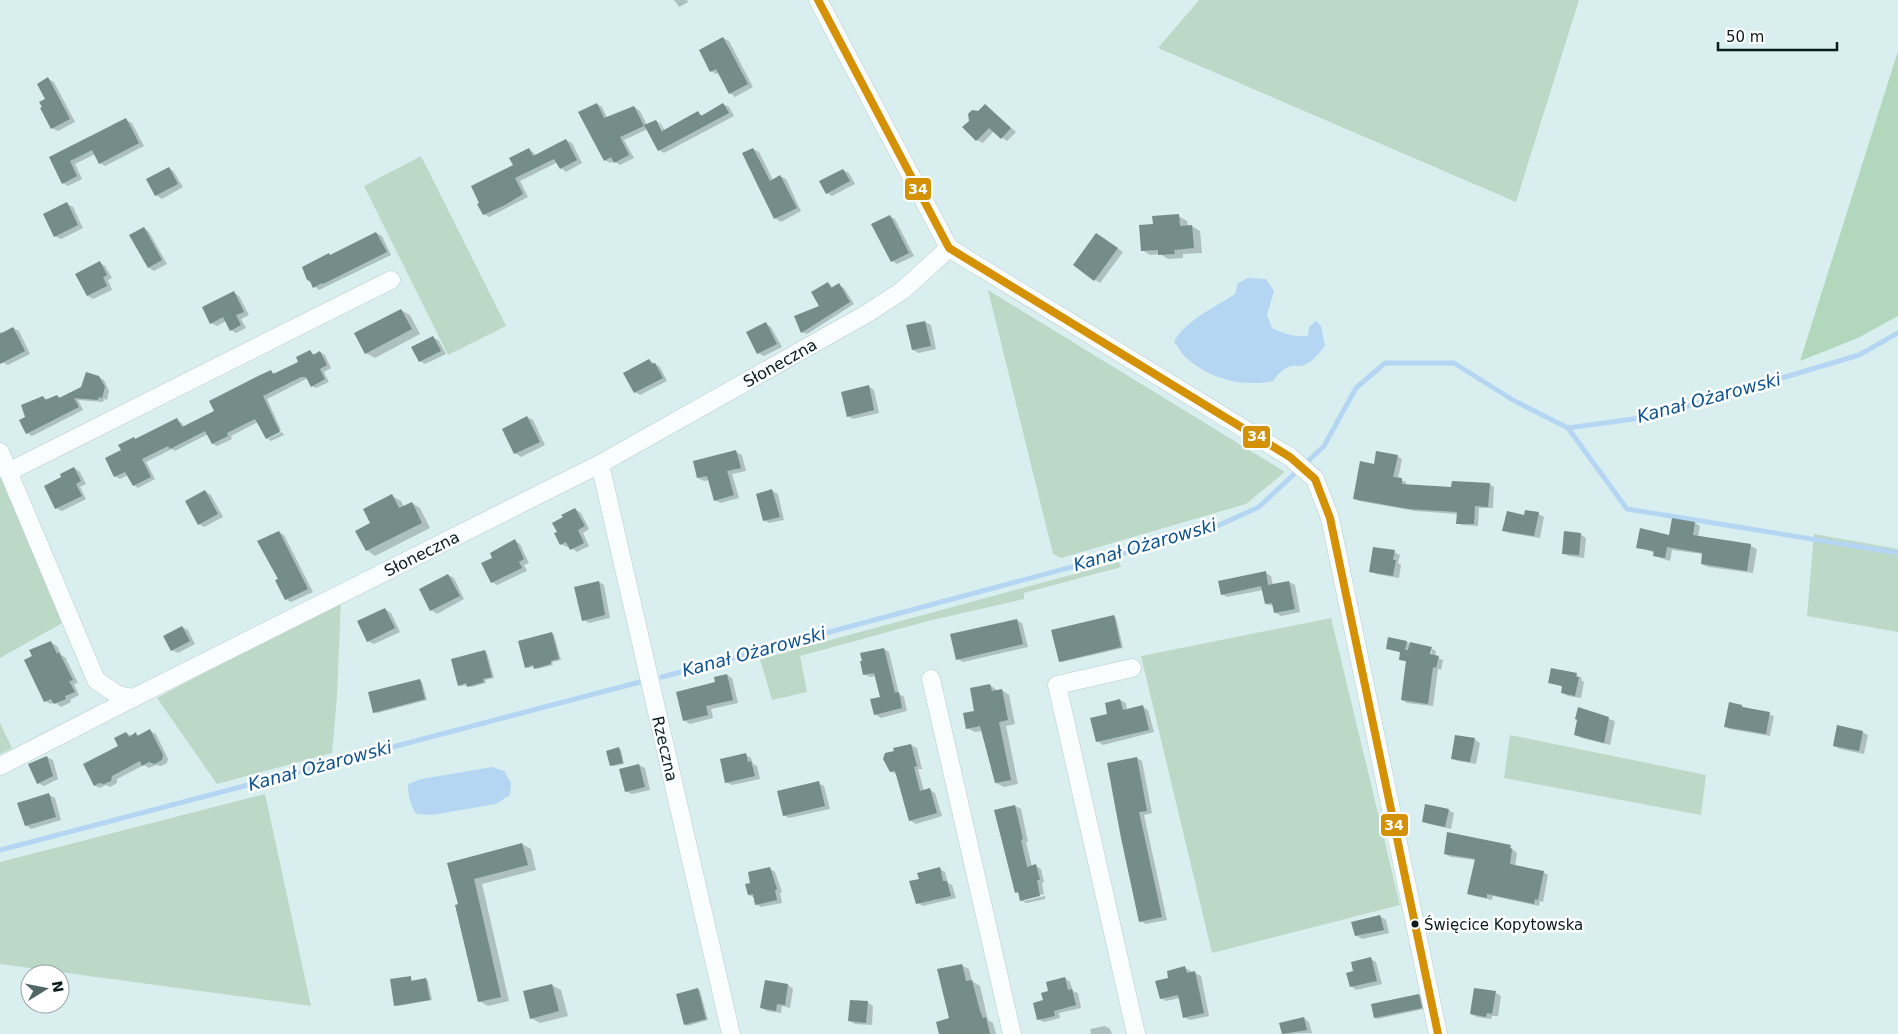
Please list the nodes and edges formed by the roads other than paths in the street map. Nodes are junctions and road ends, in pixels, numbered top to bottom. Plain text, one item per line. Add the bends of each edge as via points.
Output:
1 (818, 0) edge
2 (949, 248) junction
3 (391, 280) dead end
4 (0, 452) edge
5 (600, 464) junction
6 (8, 472) junction
7 (1132, 668) dead end
8 (931, 679) dead end
9 (133, 698) junction
10 (0, 766) edge
11 (730, 1034) edge
12 (1012, 1034) edge
13 (1136, 1034) edge
14 (1438, 1034) edge

1 - 2 street
2 - 5 street, Słoneczna via 903,290 868,313
2 - 14 street via 1290,457 1315,479 1330,518
3 - 6 street
4 - 6 street
5 - 9 street, Słoneczna
5 - 11 street, Rzeczna
6 - 9 street via 96,680 118,695
7 - 13 street via 1057,685
8 - 12 street
9 - 10 street, Słoneczna

